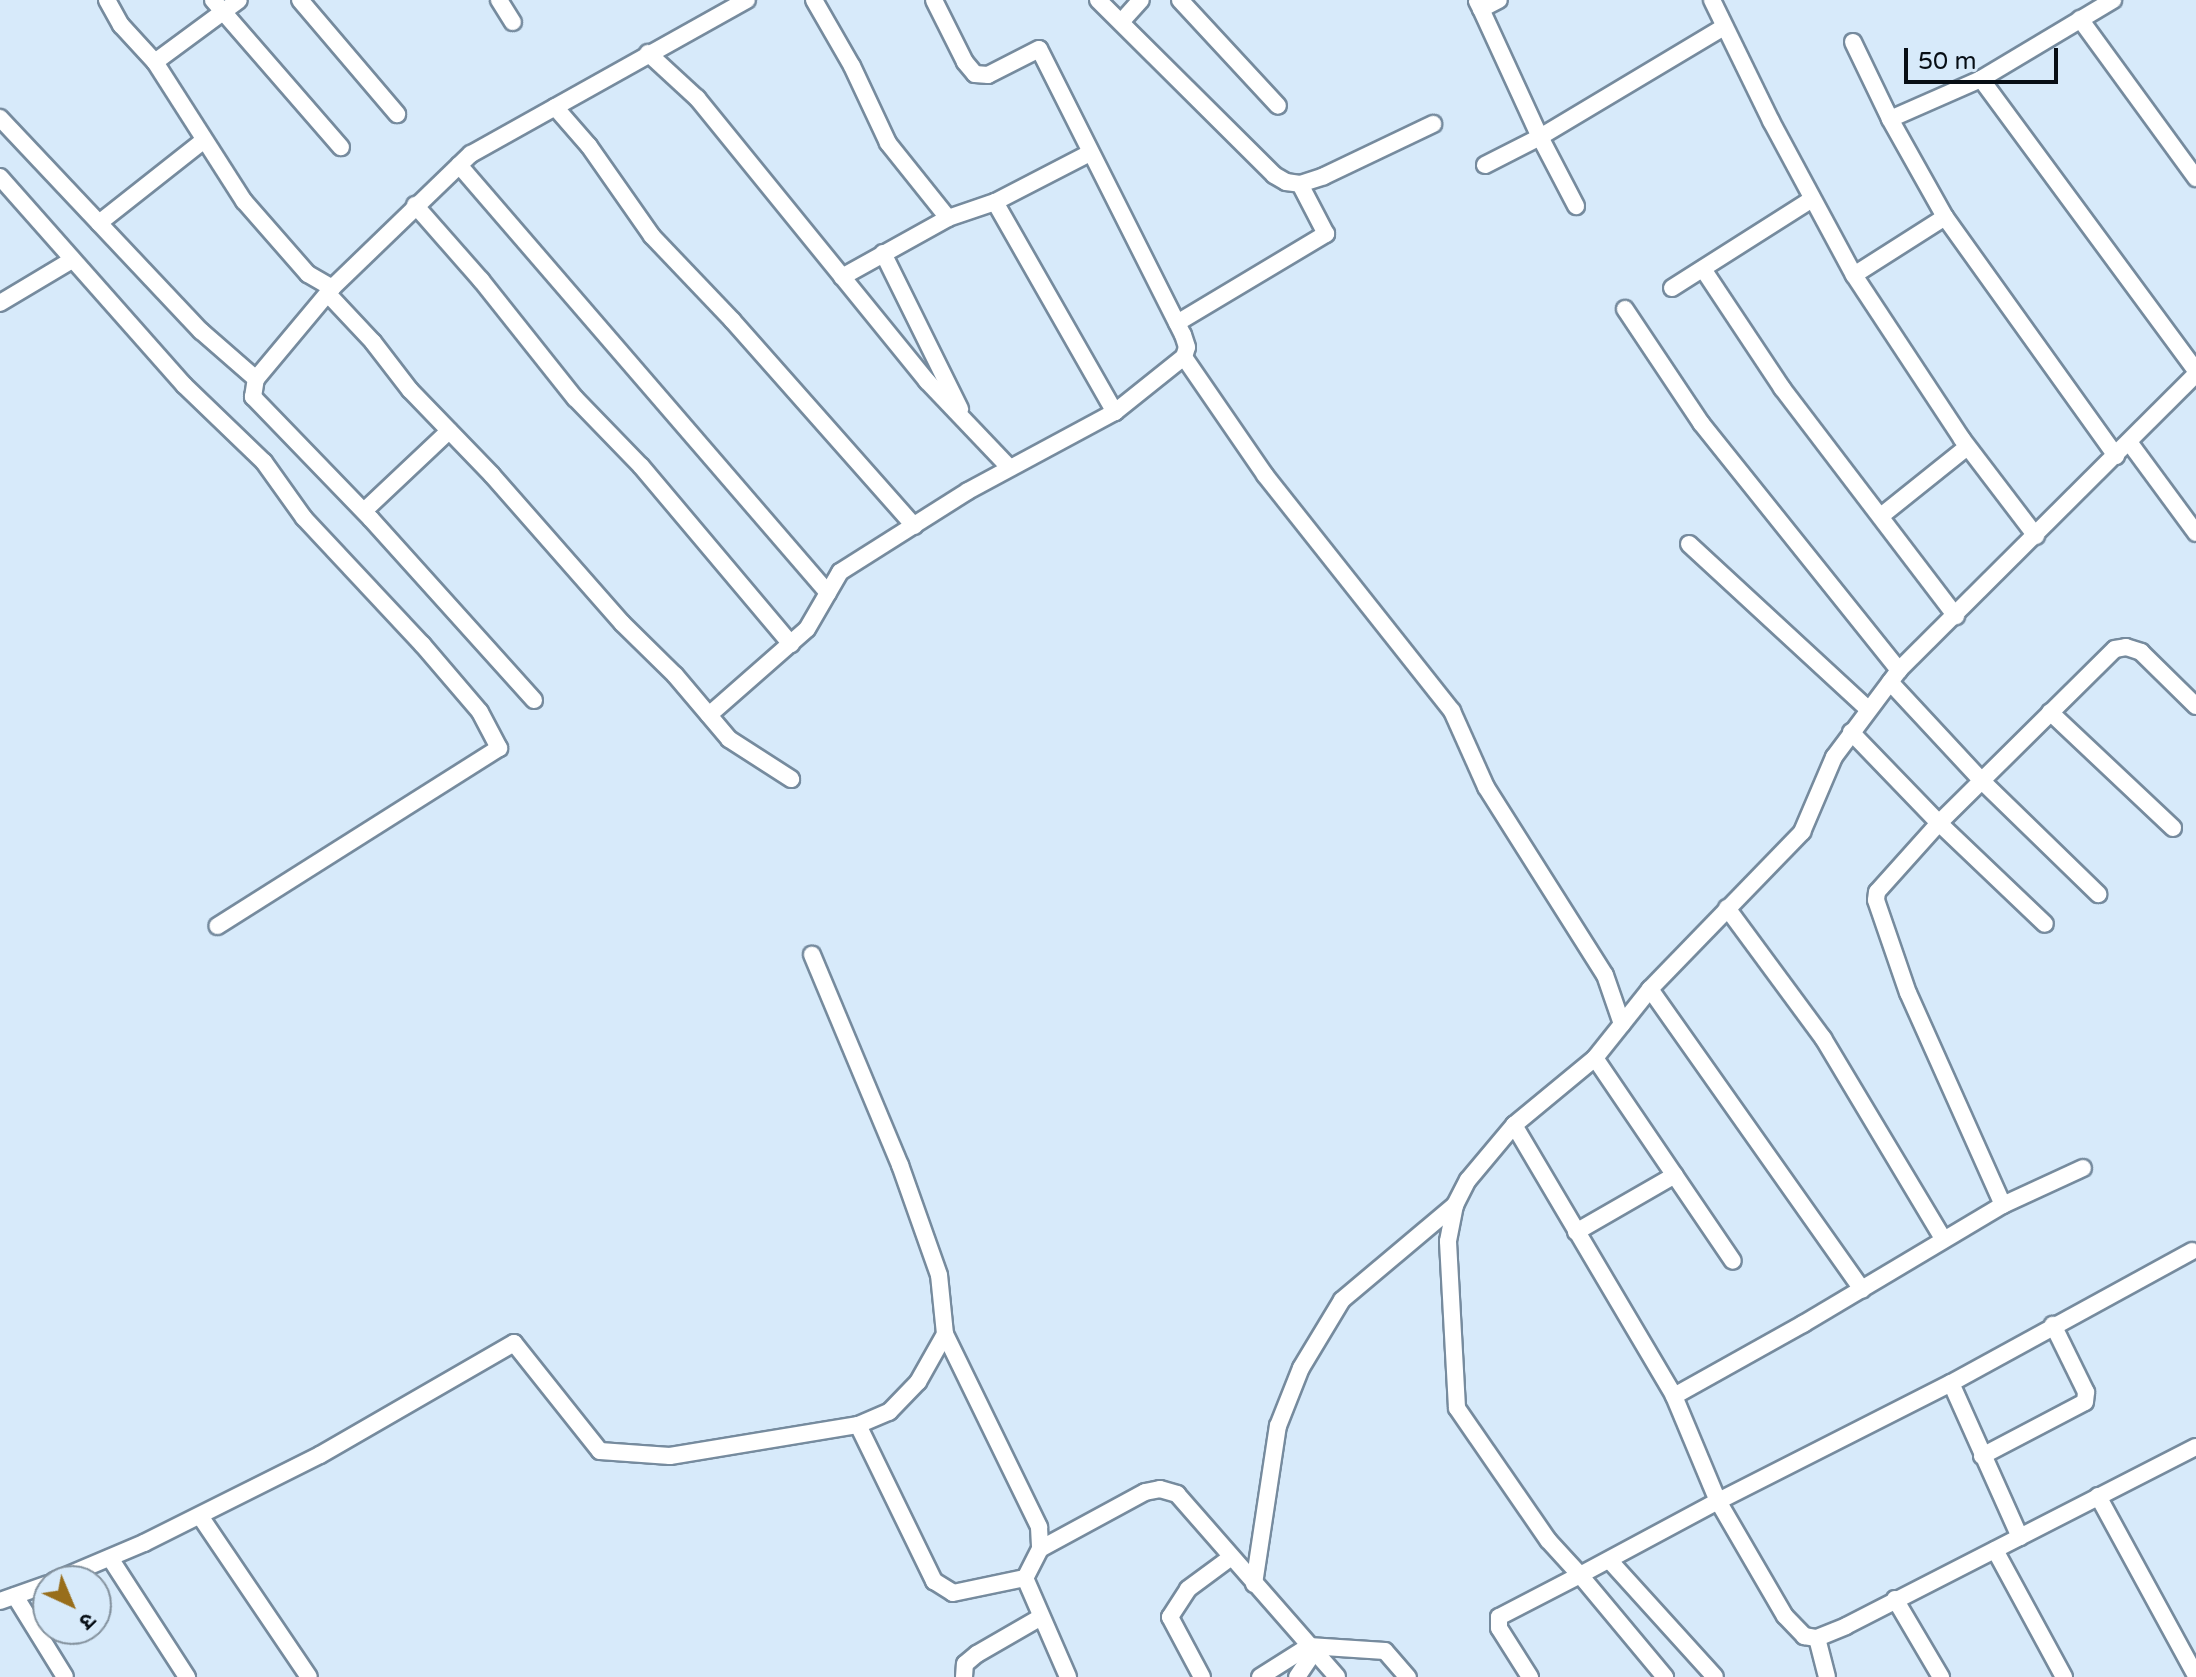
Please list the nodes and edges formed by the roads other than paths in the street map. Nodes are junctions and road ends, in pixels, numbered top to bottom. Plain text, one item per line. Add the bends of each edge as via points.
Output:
1 (107, 0) edge
2 (239, 0) edge
3 (300, 0) edge
4 (499, 0) edge
5 (747, 0) edge
6 (814, 0) edge
7 (934, 0) edge
8 (1098, 0) edge
9 (1141, 0) edge
10 (1180, 0) edge
11 (1499, 0) edge
12 (1712, 0) edge
13 (2113, 0) edge
14 (1479, 5) edge
15 (218, 6) edge
16 (2080, 19) junction
17 (1122, 21) junction
18 (513, 22) dead end
19 (1724, 27) junction
20 (1853, 42) dead end
21 (648, 53) junction
22 (155, 62) junction
23 (1981, 79) junction
24 (1278, 106) dead end
25 (555, 107) junction
26 (397, 114) dead end
27 (0, 118) edge
28 (1890, 119) junction
29 (1433, 124) dead end
30 (1540, 137) junction
31 (203, 141) junction
32 (341, 147) dead end
33 (1090, 153) junction
34 (459, 165) junction
35 (1485, 165) dead end
36 (0, 177) edge
37 (2196, 178) edge
38 (1300, 184) junction
39 (1812, 199) junction
40 (995, 202) junction
41 (415, 205) junction
42 (1576, 206) dead end
43 (1945, 217) junction
44 (948, 218) junction
45 (99, 223) junction
46 (883, 253) junction
47 (72, 260) junction
48 (1703, 269) junction
49 (1854, 275) junction
50 (842, 277) junction
51 (1672, 288) dead end
52 (330, 291) junction
53 (0, 303) edge
54 (1625, 309) dead end
55 (1177, 323) junction
56 (1184, 357) junction
57 (2196, 372) edge
58 (256, 379) junction
59 (1115, 412) junction
60 (968, 425) junction
61 (449, 431) junction
62 (2129, 442) junction
63 (1967, 447) junction
64 (2116, 456) junction
65 (1009, 467) junction
66 (364, 511) junction
67 (1881, 516) junction
68 (914, 526) junction
69 (2196, 533) edge
70 (2036, 536) junction
71 (1689, 544) dead end
72 (828, 593) junction
73 (1956, 616) junction
74 (791, 644) junction
75 (1895, 676) junction
76 (534, 700) dead end
77 (2196, 706) edge
78 (1867, 708) junction
79 (2050, 712) junction
80 (709, 715) junction
81 (1851, 732) junction
82 (791, 779) dead end
83 (1983, 782) junction
84 (1939, 823) junction
85 (2173, 828) dead end
86 (2098, 894) dead end
87 (1727, 908) junction
88 (2045, 924) dead end
89 (217, 926) dead end
90 (812, 955) dead end
91 (1650, 989) junction
92 (1622, 1024) junction
93 (1595, 1058) junction
94 (1514, 1125) junction
95 (2083, 1168) dead end
96 (1675, 1175) junction
97 (1455, 1205) junction
98 (2003, 1205) junction
99 (1576, 1232) junction
100 (1944, 1240) junction
101 (2192, 1251) dead end
102 (1733, 1261) dead end
103 (1862, 1290) junction
104 (2053, 1325) junction
105 (945, 1334) junction
106 (1951, 1383) junction
107 (1674, 1396) junction
108 (858, 1425) junction
109 (2196, 1447) edge
110 (1982, 1456) junction
111 (2098, 1496) junction
112 (1718, 1501) junction
113 (200, 1516) junction
114 (2020, 1537) junction
115 (1040, 1549) junction
116 (1995, 1550) junction
117 (110, 1558) junction
118 (1230, 1558) junction
119 (1610, 1561) junction
120 (93, 1565) edge
121 (1580, 1575) junction
122 (1025, 1578) junction
123 (1254, 1584) junction
124 (32, 1590) edge
125 (8, 1599) edge
126 (1895, 1599) junction
127 (1041, 1617) junction
128 (1817, 1638) junction
129 (1311, 1650) junction
130 (2196, 1676) edge
131 (65, 1677) edge
132 (187, 1677) edge
133 (309, 1677) edge
134 (964, 1677) edge
135 (1068, 1677) edge
136 (1202, 1677) edge
137 (1260, 1677) edge
138 (1297, 1677) edge
139 (1337, 1677) edge
140 (1408, 1677) edge
141 (1530, 1677) edge
142 (1665, 1677) edge
143 (1715, 1677) edge
144 (1827, 1677) edge
145 (1941, 1677) edge
146 (2064, 1677) edge

1 - 22 street via 121,25
2 - 15 street
3 - 26 street
4 - 18 street
5 - 21 street
6 - 44 street via 888,143
7 - 33 street via 975,74 988,75 1039,49
8 - 17 street
9 - 17 street
10 - 24 street
11 - 14 street
12 - 19 street
13 - 16 street
14 - 30 street
15 - 22 street
15 - 32 street
16 - 23 street
16 - 37 street
17 - 38 street via 1274,175
19 - 30 street
19 - 39 street
20 - 28 street
21 - 25 street
21 - 50 street via 697,98
22 - 31 street
23 - 28 street
23 - 57 street
25 - 34 street
25 - 68 street via 652,236
27 - 45 street
28 - 43 street
29 - 38 street
30 - 35 street
30 - 42 street
31 - 45 street
31 - 52 street via 283,248
33 - 40 street
33 - 55 street
34 - 41 street
34 - 72 street
36 - 47 street
38 - 55 street via 1326,234
39 - 48 street
39 - 49 street
40 - 44 street
40 - 59 street
41 - 52 street
41 - 74 street via 575,398 641,466
43 - 49 street
43 - 64 street
44 - 46 street
45 - 58 street via 201,331
46 - 50 street
46 - 60 street
47 - 53 street
47 - 89 street via 184,385 264,462 304,518 480,712 499,748
48 - 51 street
48 - 67 street via 1782,388
49 - 63 street
50 - 60 street
52 - 58 street
52 - 61 street
54 - 75 street via 1701,423
55 - 56 street via 1187,347
56 - 59 street
56 - 92 street via 1265,475 1452,711 1486,787 1605,975
57 - 62 street
58 - 66 street via 253,397
59 - 65 street
60 - 65 street
61 - 66 street
61 - 80 street
62 - 64 street
62 - 69 street
63 - 67 street
63 - 70 street
64 - 70 street
65 - 68 street
66 - 76 street
67 - 73 street
68 - 72 street via 840,572
70 - 73 street
71 - 78 street
72 - 74 street via 807,629
73 - 75 street
74 - 80 street
75 - 78 street
75 - 83 street
77 - 79 street via 2141,652 2126,647 2103,657
78 - 81 street
79 - 83 street
79 - 85 street
80 - 82 street via 729,739
81 - 84 street
81 - 87 street via 1834,757 1802,832
83 - 84 street
83 - 86 street
84 - 88 street
84 - 98 street via 1882,884 1876,900 1908,993
87 - 91 street
87 - 100 street via 1823,1038
90 - 105 street via 900,1165 939,1275
91 - 92 street
91 - 103 street
92 - 93 street
93 - 94 street
93 - 96 street
94 - 97 street via 1468,1180
94 - 99 street
95 - 98 street
96 - 99 street
96 - 102 street
97 - 121 street via 1448,1241 1457,1408 1548,1540
97 - 123 street via 1342,1300 1301,1368 1278,1426
98 - 100 street
99 - 107 street
100 - 103 street
101 - 104 street
103 - 107 street
104 - 106 street
104 - 110 street via 2086,1392 2085,1402
105 - 108 street via 889,1412
105 - 115 street via 1039,1527
106 - 110 street
106 - 112 street
107 - 112 street
108 - 113 street via 670,1456 600,1451 514,1343 320,1455
108 - 122 street via 934,1581 953,1593
109 - 111 street
110 - 114 street
111 - 114 street
111 - 130 street
112 - 119 street
112 - 128 street via 1785,1616 1804,1636
113 - 117 street
113 - 133 street
114 - 116 street
115 - 118 street via 1145,1492 1160,1489 1177,1494
115 - 122 street
116 - 126 street
116 - 146 street
117 - 120 street
117 - 132 street
118 - 123 street
118 - 136 street via 1188,1589 1170,1617
119 - 121 street
119 - 143 street
121 - 141 street via 1499,1617 1499,1628
121 - 142 street
122 - 127 street
123 - 129 street
124 - 125 street
125 - 131 street
126 - 128 street
126 - 145 street
127 - 134 street via 977,1654 965,1664
127 - 135 street
128 - 144 street
129 - 137 street
129 - 138 street
129 - 139 street
129 - 140 street via 1385,1651

